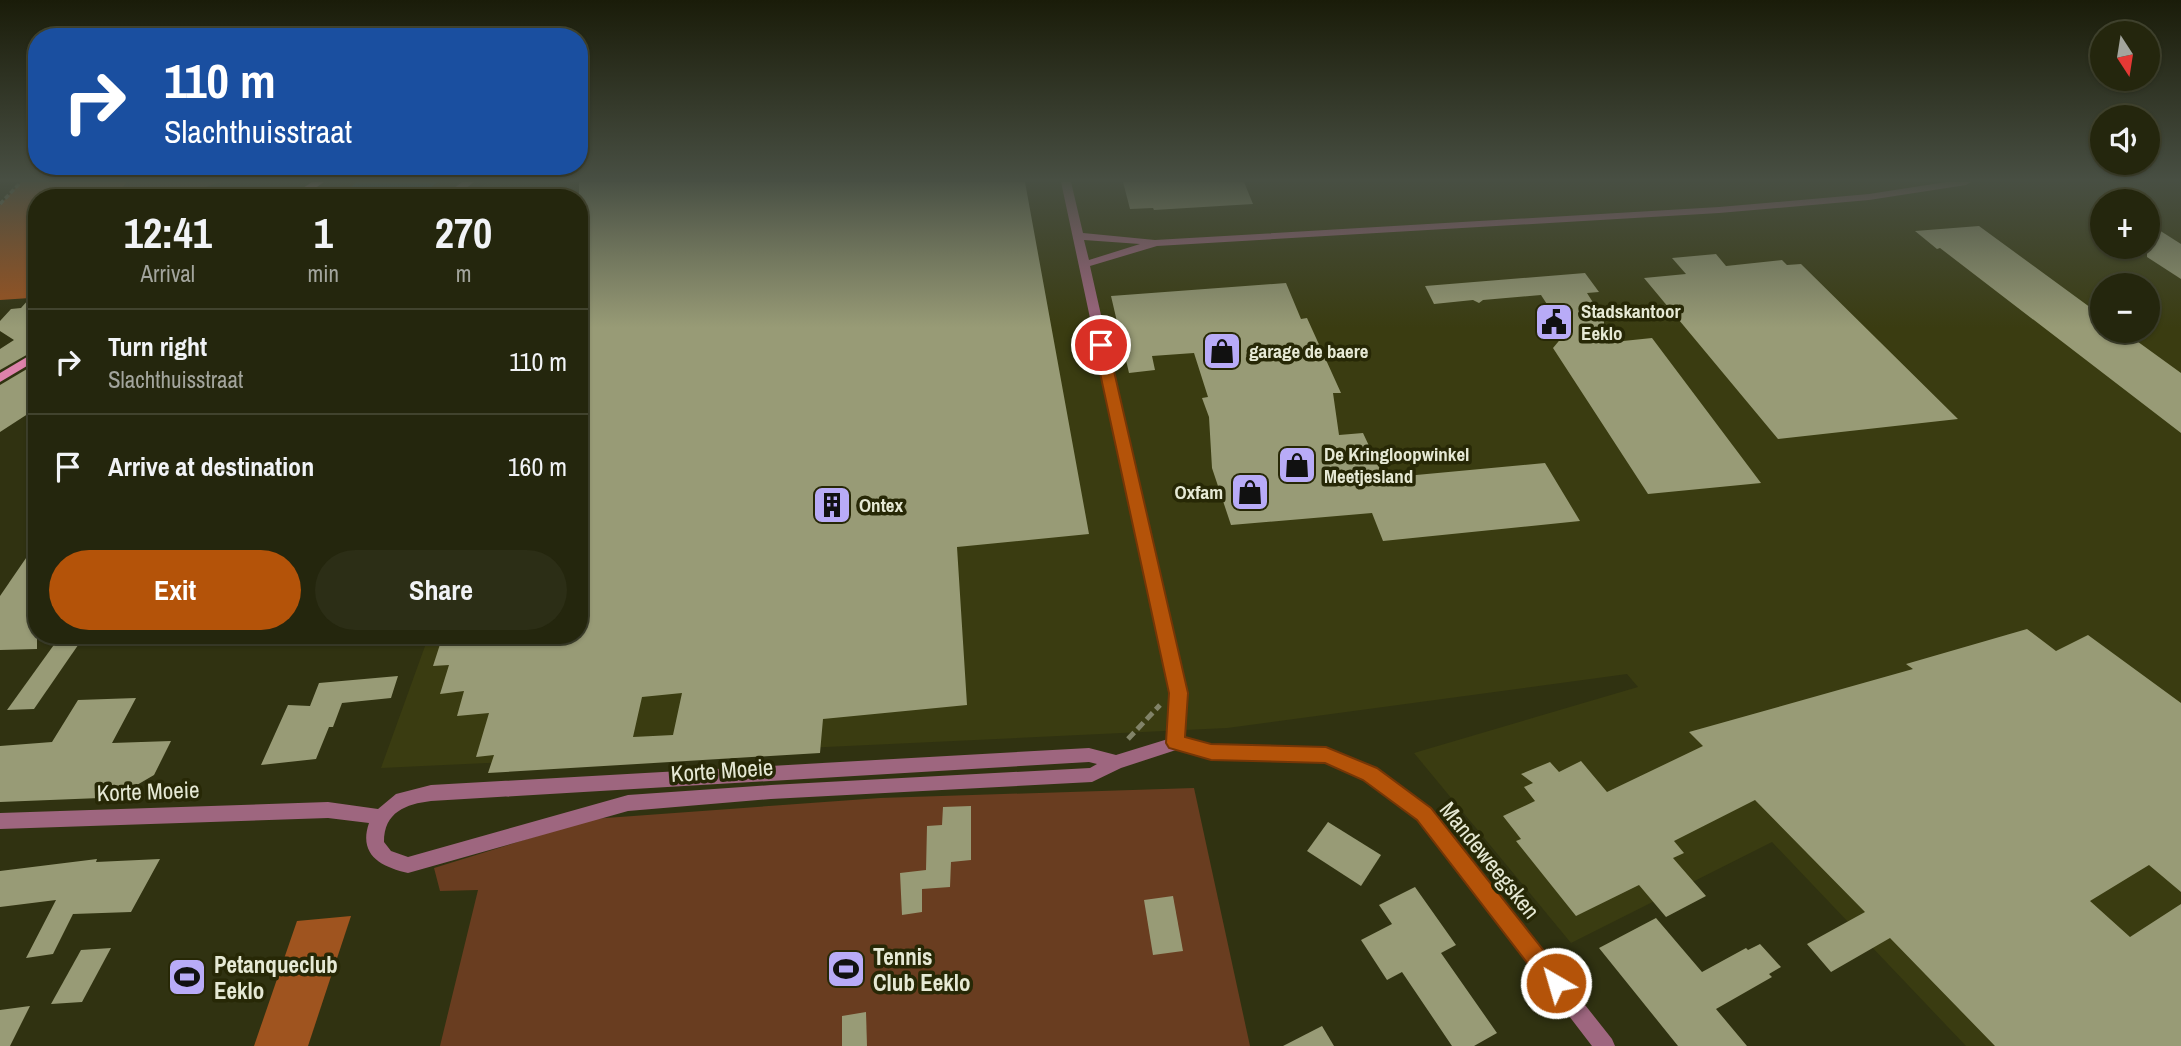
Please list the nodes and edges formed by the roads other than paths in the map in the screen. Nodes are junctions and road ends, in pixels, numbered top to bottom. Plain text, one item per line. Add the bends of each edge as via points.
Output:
1 (1076, 231) edge
2 (1364, 231) edge
3 (1077, 236) junction
4 (1156, 243) junction
5 (1083, 265) junction
6 (28, 361) edge
7 (0, 378) edge
8 (1176, 743) junction
9 (1116, 762) junction
10 (382, 817) junction
11 (0, 821) edge
12 (1605, 1046) edge

1 - 3 street
2 - 4 street
3 - 4 street
3 - 5 street
4 - 5 street
5 - 8 street via 1178,693
6 - 7 main road
8 - 9 street, Korte Moeie
8 - 12 street, Mandeweegsken via 1211,752 1326,755 1370,774 1424,814
9 - 10 street, Korte Moeie via 1089,755 459,790 411,796 395,803
9 - 10 street, Korte Moeie via 1092,775 628,803 408,865 381,856 375,844
10 - 11 street, Korte Moeie via 328,810

